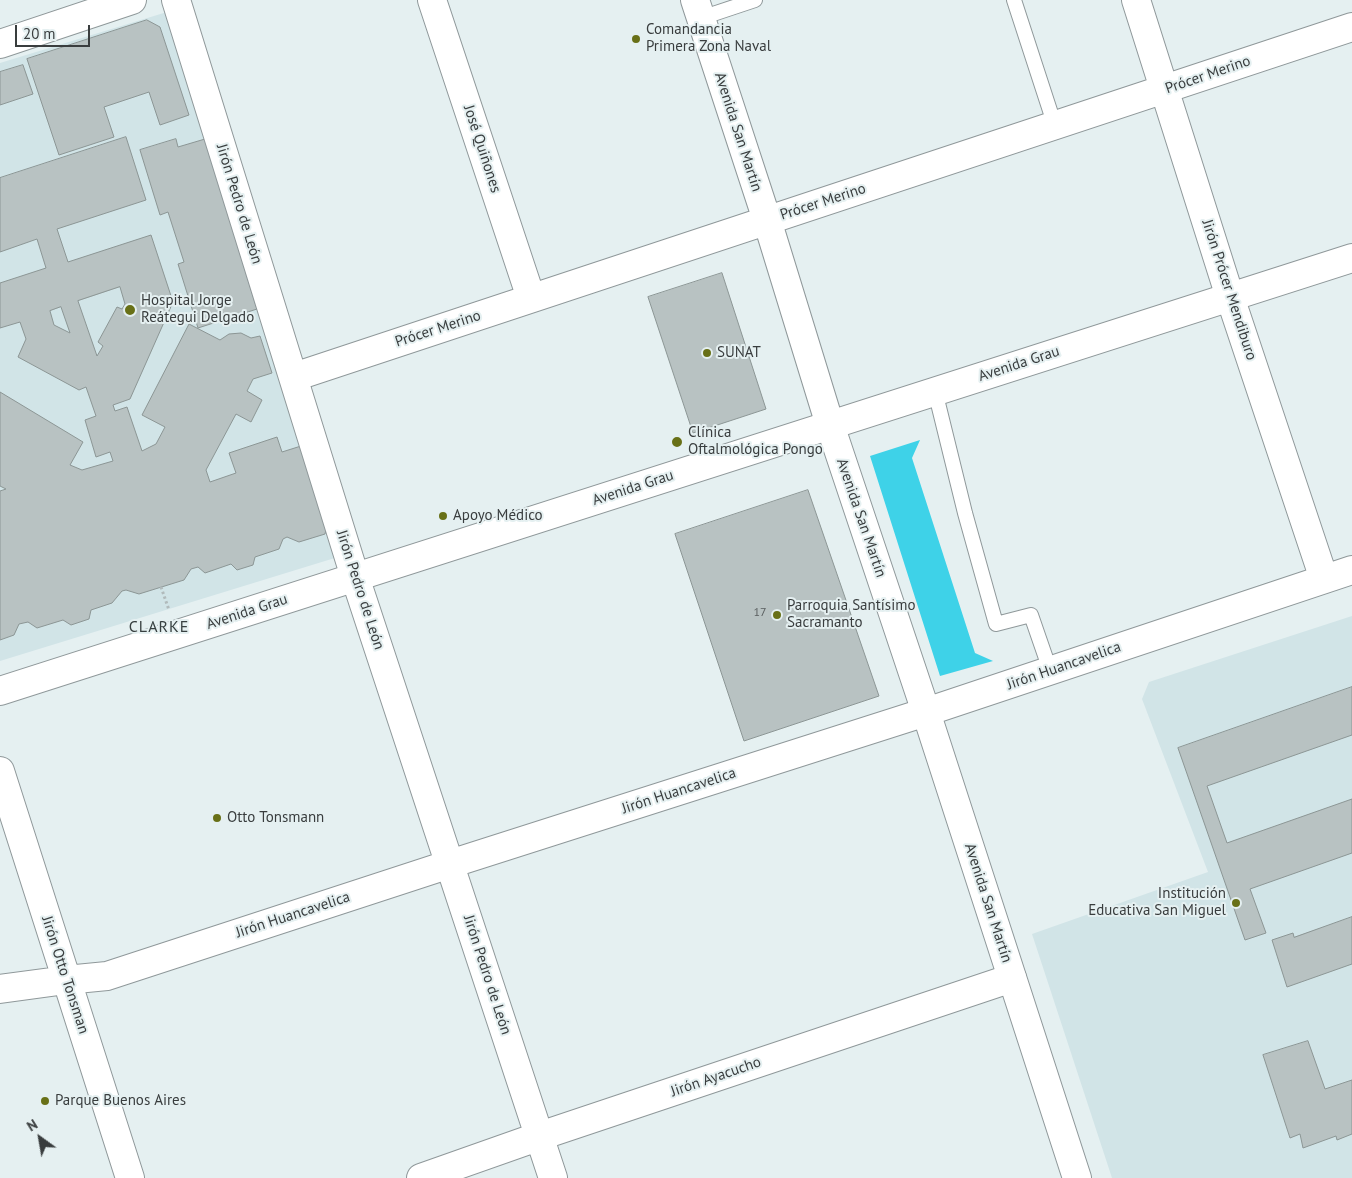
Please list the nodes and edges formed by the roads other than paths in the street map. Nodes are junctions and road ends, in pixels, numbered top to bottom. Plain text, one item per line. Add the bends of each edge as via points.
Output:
1 (132, 0) edge
2 (176, 0) edge
3 (432, 0) edge
4 (755, 0) edge
5 (1014, 0) edge
6 (1136, 0) edge
7 (698, 9) edge
8 (1352, 27) edge
9 (0, 44) edge
10 (1165, 90) junction
11 (1055, 126) junction
12 (767, 220) junction
13 (1352, 258) edge
14 (1230, 296) junction
15 (531, 298) junction
16 (294, 376) junction
17 (935, 392) junction
18 (830, 425) junction
19 (1352, 570) edge
20 (355, 577) junction
21 (1324, 579) junction
22 (1050, 670) junction
23 (0, 691) edge
24 (926, 712) junction
25 (0, 771) edge
26 (450, 864) junction
27 (1012, 978) junction
28 (66, 980) junction
29 (0, 989) edge
30 (540, 1136) junction
31 (130, 1178) edge
32 (421, 1178) edge
33 (554, 1178) edge
34 (1077, 1178) edge

1 - 9 street
2 - 16 street, Jirón Pedro de León
3 - 15 street, José Quiñones
4 - 7 lane
5 - 11 lane
6 - 10 street, Jirón Prócer Mendiburo
7 - 12 street, Avenida San Martín
8 - 10 street, Prócer Merino
10 - 11 street, Prócer Merino
10 - 14 street, Jirón Prócer Mendiburo
11 - 12 street, Prócer Merino
12 - 15 street, Prócer Merino
12 - 18 street, Avenida San Martín
13 - 14 street, Avenida Grau
14 - 17 street, Avenida Grau
14 - 21 street, Jirón Prócer Mendiburo
15 - 16 street, Prócer Merino
16 - 20 street, Jirón Pedro de León
17 - 18 street, Avenida Grau
17 - 22 lane via 996,624 1031,615
18 - 20 street, Avenida Grau
18 - 24 street, Avenida San Martín
19 - 21 street, Jirón Huancavelica
20 - 23 street, Avenida Grau
20 - 26 street, Jirón Pedro de León
21 - 22 street, Jirón Huancavelica
22 - 24 street, Jirón Huancavelica
24 - 26 street, Jirón Huancavelica
24 - 27 street, Avenida San Martín
25 - 28 street, Jirón Otto Tonsman
26 - 28 street, Jirón Huancavelica via 107,976
26 - 30 street, Jirón Pedro de León
27 - 30 street, Jirón Ayacucho
27 - 34 street, Avenida San Martín
28 - 29 street, Jirón Huancavelica
28 - 31 street, Jirón Otto Tonsman
30 - 32 street, Jirón Ayacucho
30 - 33 street, Jirón Pedro de León

